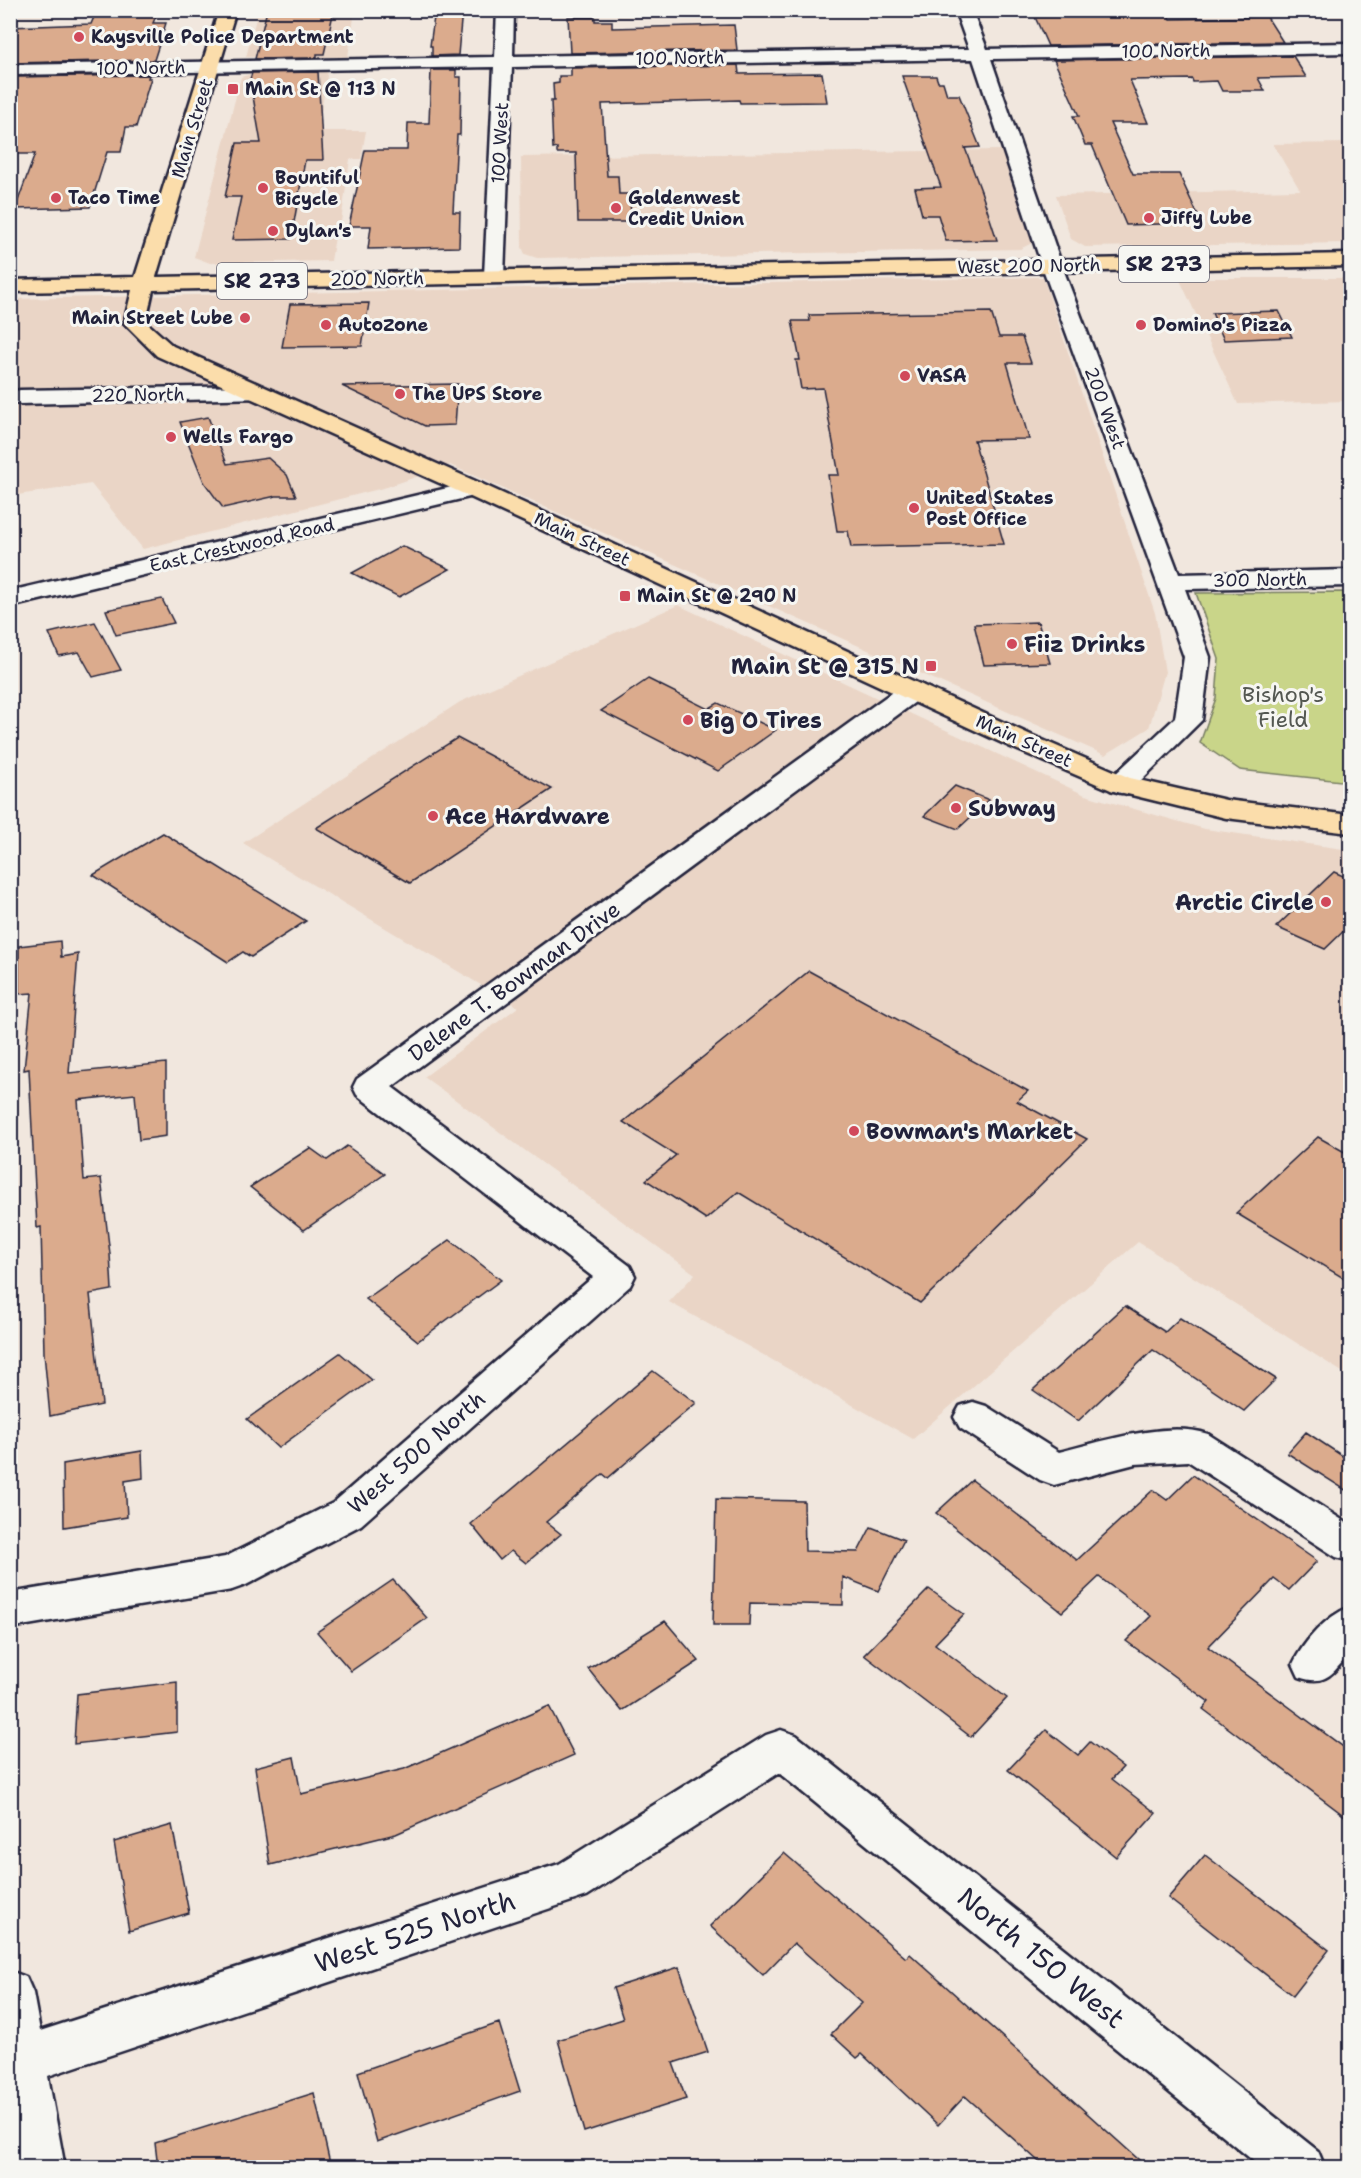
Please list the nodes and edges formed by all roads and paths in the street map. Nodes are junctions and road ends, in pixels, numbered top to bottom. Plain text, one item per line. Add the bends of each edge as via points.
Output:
1 (228, 10) edge
2 (506, 10) edge
3 (963, 10) edge
4 (1350, 48) edge
5 (980, 54) junction
6 (504, 61) junction
7 (211, 67) junction
8 (10, 70) edge
9 (1350, 260) edge
10 (1053, 266) junction
11 (708, 273) joint
12 (494, 276) junction
13 (145, 283) junction
14 (10, 286) edge
15 (256, 393) junction
16 (20, 397) dead end
17 (473, 489) junction
18 (1350, 578) edge
19 (1169, 582) junction
20 (10, 599) edge
21 (912, 691) junction
22 (1121, 784) junction
23 (1350, 824) edge
24 (617, 1276) joint
25 (974, 1417) dead end
26 (1350, 1545) edge
27 (10, 1611) edge
28 (1350, 1624) edge
29 (1314, 1664) dead end
30 (781, 1749) joint
31 (10, 1993) edge
32 (22, 2061) junction
33 (41, 2168) edge
34 (1301, 2168) edge

1 - 7 main road, Main Street
2 - 6 street, 100 West
3 - 5 street, 200 West
4 - 5 street, 100 North
5 - 6 street, 100 North
5 - 10 street, 200 West
6 - 7 street, 100 North
6 - 12 street, 100 West
7 - 8 street, 100 North
7 - 13 main road, Main Street
9 - 10 main road, West 200 North / SR 273
10 - 11 main road, West 200 North / SR 273
10 - 19 street, 200 West
11 - 12 main road, 200 North / SR 273
12 - 13 main road, 200 North / SR 273
13 - 14 main road, 200 North
13 - 15 main road, Main Street via 135,323 165,351
15 - 16 street, 220 North
15 - 17 main road, Main Street
17 - 20 street, East Crestwood Road
17 - 21 main road, Main Street
18 - 19 street, 300 North
19 - 22 street, 200 West via 1197,657 1188,720
21 - 22 main road, Main Street
21 - 24 street, Delene T. Bowman Drive via 369,1086
22 - 23 main road, Main Street via 1227,809
24 - 27 street, West 500 North via 347,1514 232,1573
25 - 26 street via 1054,1470 1135,1449 1194,1445
28 - 29 street
30 - 32 street, West 525 North via 571,1881
30 - 34 street, North 150 West
31 - 32 street
32 - 33 street

